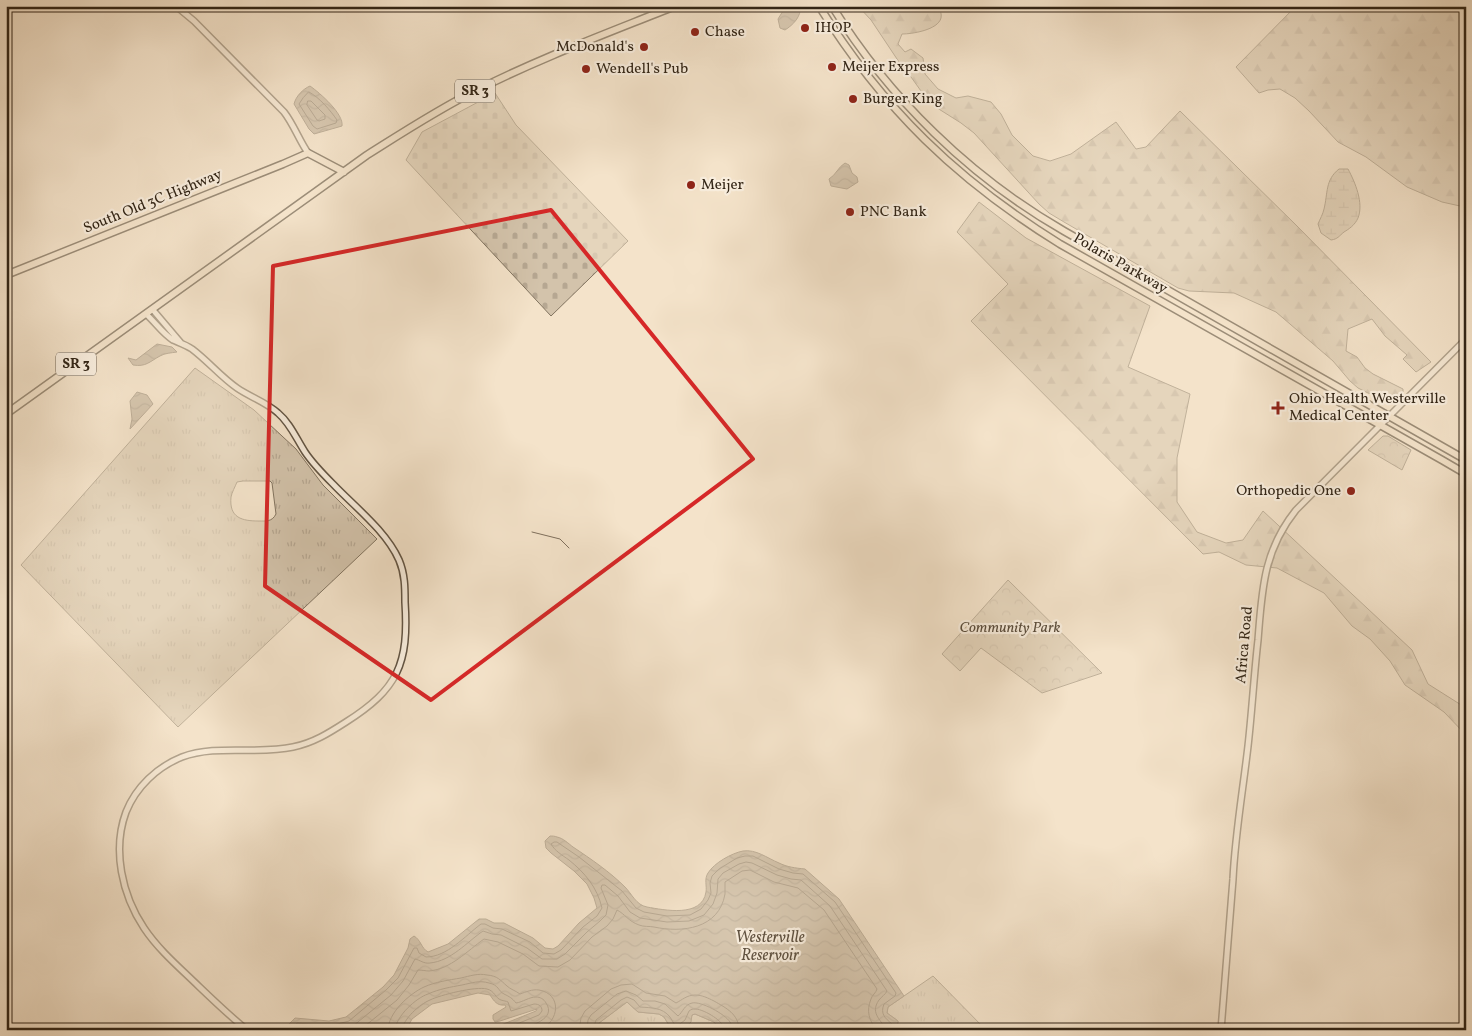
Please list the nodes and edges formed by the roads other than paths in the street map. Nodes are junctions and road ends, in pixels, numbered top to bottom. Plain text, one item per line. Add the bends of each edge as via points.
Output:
1 (176, 6) edge
2 (675, 6) edge
3 (819, 6) edge
4 (832, 6) edge
5 (308, 153) junction
6 (344, 172) junction
7 (6, 275) edge
8 (153, 310) junction
9 (146, 314) junction
10 (1466, 339) edge
11 (182, 343) junction
12 (6, 414) edge
13 (1390, 416) junction
14 (1380, 425) junction
15 (1466, 460) edge
16 (1466, 474) edge
17 (246, 1030) edge
18 (1221, 1030) edge

1 - 5 street via 284,112
2 - 6 main road, SR 3 via 476,91 418,123
3 - 14 main road, Polaris Parkway via 856,62 908,124 950,165 1006,209 1060,244
4 - 13 main road, Polaris Parkway via 908,106 963,159 1008,195 1061,230
5 - 6 main road
5 - 7 main road, South Old 3C Highway
6 - 8 main road, SR 3
8 - 9 main road, SR 3
8 - 11 street
9 - 11 street via 173,340
9 - 12 main road, SR 3
10 - 13 street, Africa Road
11 - 17 street via 234,386 285,419 318,469 388,542 400,565 405,589 406,635 402,661 389,686 370,706 322,736 297,747 200,752 180,758 146,781 126,814 120,837 120,865 126,891 138,919 167,956
13 - 14 street, Africa Road
13 - 15 main road, Polaris Parkway
14 - 16 main road, Polaris Parkway
14 - 18 street, Africa Road via 1288,520 1272,552 1264,579 1234,856

